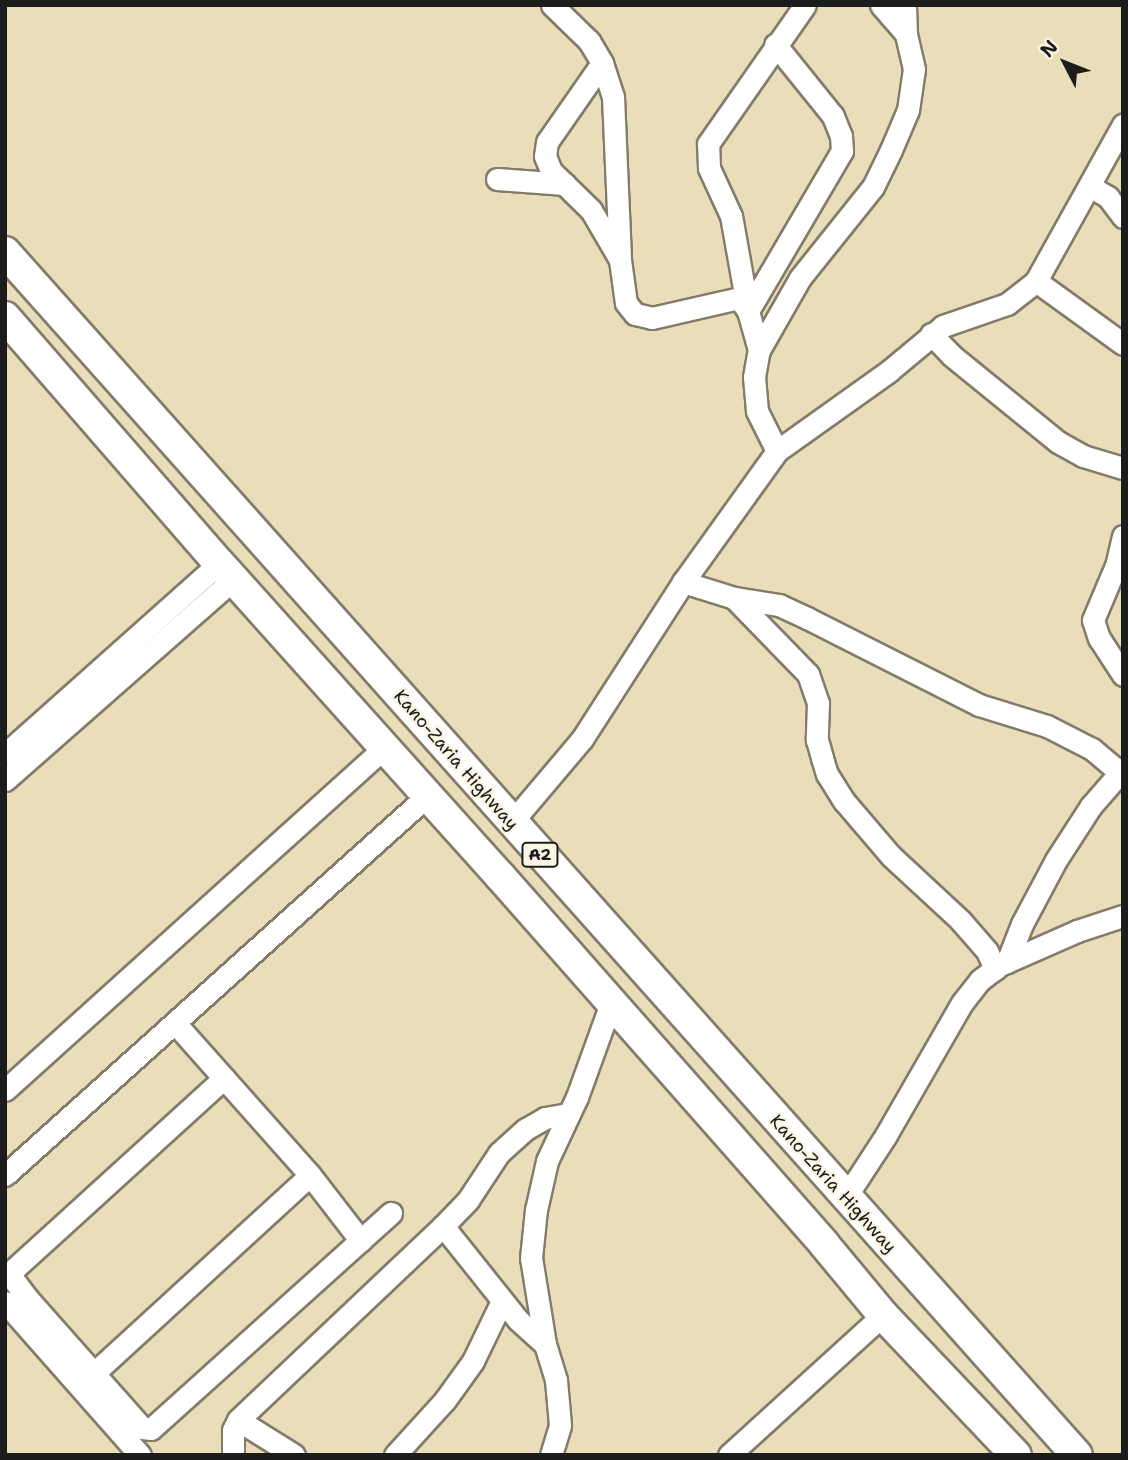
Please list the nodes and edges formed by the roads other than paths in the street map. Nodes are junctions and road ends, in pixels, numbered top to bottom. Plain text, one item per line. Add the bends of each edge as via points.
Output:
1 (552, 5) edge
2 (805, 5) edge
3 (881, 5) edge
4 (905, 5) edge
5 (906, 34) junction
6 (775, 44) junction
7 (602, 62) junction
8 (1123, 125) edge
9 (1123, 162) edge
10 (1095, 177) junction
11 (497, 179) dead end
12 (565, 184) junction
13 (1123, 217) edge
14 (5, 252) edge
15 (620, 260) junction
16 (1036, 281) junction
17 (748, 311) junction
18 (5, 317) edge
19 (931, 334) junction
20 (1123, 344) edge
21 (759, 349) junction
22 (777, 451) junction
23 (1123, 468) edge
24 (1123, 536) edge
25 (226, 571) junction
26 (683, 582) junction
27 (734, 598) junction
28 (779, 605) junction
29 (790, 654) junction
30 (1123, 675) edge
31 (385, 747) junction
32 (5, 754) edge
33 (1121, 771) edge
34 (5, 780) edge
35 (428, 795) junction
36 (511, 823) junction
37 (1123, 916) edge
38 (1001, 966) junction
39 (611, 1003) junction
40 (175, 1023) junction
41 (224, 1078) junction
42 (5, 1090) edge
43 (568, 1114) junction
44 (5, 1175) edge
45 (310, 1175) junction
46 (845, 1198) junction
47 (391, 1213) dead end
48 (443, 1226) junction
49 (361, 1241) junction
50 (5, 1301) edge
51 (502, 1301) junction
52 (883, 1315) junction
53 (545, 1344) junction
54 (93, 1374) junction
55 (1032, 1405) junction
56 (238, 1420) junction
57 (1006, 1445) edge
58 (140, 1455) edge
59 (233, 1455) edge
60 (294, 1455) edge
61 (395, 1455) edge
62 (551, 1455) edge
63 (729, 1455) edge
64 (1077, 1455) edge

1 - 7 street via 589,41
2 - 6 street
3 - 5 street
4 - 5 street
5 - 21 street via 915,69 908,110 891,150 873,187 800,278
6 - 17 street via 708,144 706,157 731,216
6 - 17 street via 833,116 842,151
7 - 12 street via 544,149 551,171
7 - 15 street via 612,97
8 - 10 street
9 - 10 street
10 - 13 street
10 - 16 street
11 - 12 street
12 - 15 street via 591,210
14 - 36 highway, Kano-Zaria Highway / A2
15 - 17 street via 626,303 635,314 652,318 739,298
16 - 19 street via 1007,304 957,319
16 - 20 street
17 - 21 street
18 - 25 highway, A2
19 - 22 street via 889,371
19 - 23 street via 1058,442 1083,456
21 - 22 street via 754,377 757,411
22 - 26 street
24 - 30 street via 1093,620
25 - 31 highway, A2
25 - 32 street
25 - 34 street
26 - 27 street
26 - 36 street via 583,739
27 - 28 street
27 - 29 street
28 - 29 street
28 - 33 street via 979,705 1047,726
29 - 38 street via 815,688 817,740 827,774 840,795 874,839 960,920
31 - 35 highway, A2
31 - 42 street
33 - 38 street via 1091,806 1056,860
35 - 39 highway, A2
35 - 40 street
36 - 46 highway, Kano-Zaria Highway / A2
37 - 38 street via 1077,931
38 - 46 street via 980,980 962,1003
39 - 43 street
39 - 52 highway, A2
40 - 41 street
40 - 44 street
41 - 45 street
41 - 54 street via 13,1270 13,1279
43 - 48 street via 545,1118 499,1153 468,1200
43 - 53 street via 547,1161 531,1258
45 - 49 street
45 - 54 street
46 - 55 highway, Kano-Zaria Highway / A2
47 - 49 street
48 - 51 street
48 - 56 street
49 - 54 street via 149,1430 142,1428
50 - 58 street
51 - 53 street
51 - 61 street via 473,1361
52 - 57 highway, A2
52 - 63 street
53 - 62 street via 556,1380 559,1425
55 - 57 highway
55 - 64 highway, Kano-Zaria Highway / A2
56 - 59 street
56 - 60 street

